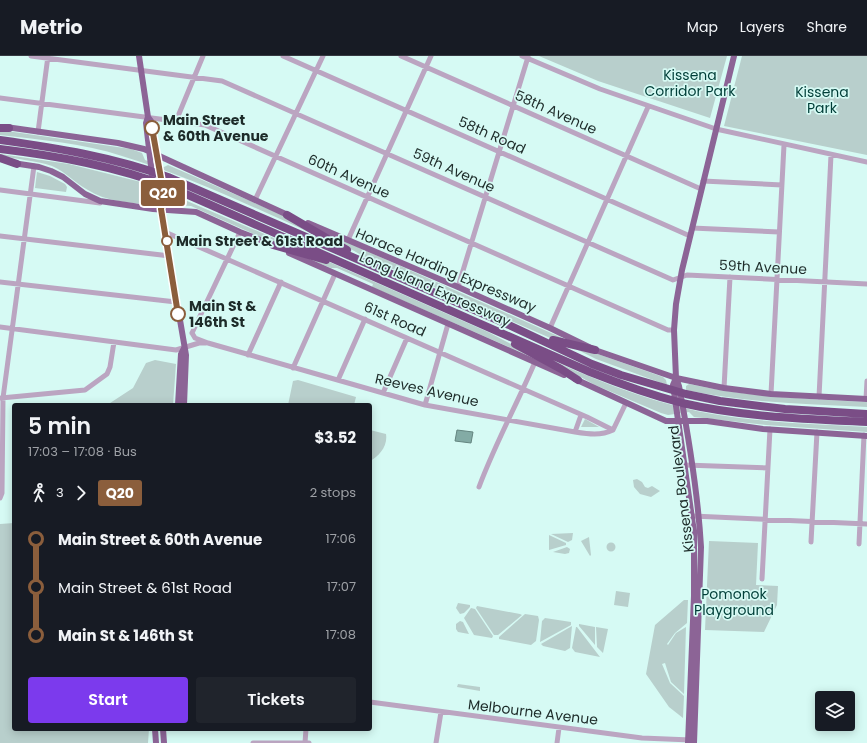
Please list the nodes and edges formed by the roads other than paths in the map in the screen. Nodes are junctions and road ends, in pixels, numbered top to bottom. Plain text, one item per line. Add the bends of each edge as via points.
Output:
1 (31, 56) edge
2 (139, 56) edge
3 (203, 56) edge
4 (283, 56) edge
5 (323, 56) edge
6 (401, 56) edge
7 (431, 56) edge
8 (522, 56) edge
9 (734, 56) edge
10 (48, 57) edge
11 (528, 57) edge
12 (426, 67) junction
13 (141, 70) junction
14 (316, 71) junction
15 (194, 76) junction
16 (0, 98) edge
17 (42, 103) junction
18 (514, 106) junction
19 (648, 107) junction
20 (407, 111) junction
21 (296, 114) junction
22 (148, 117) junction
23 (176, 121) junction
24 (0, 128) edge
25 (9, 128) joint
26 (716, 129) junction
27 (38, 132) junction
28 (0, 140) edge
29 (784, 145) junction
30 (0, 149) edge
31 (500, 152) junction
32 (153, 153) junction
33 (388, 154) junction
34 (831, 155) junction
35 (627, 156) junction
36 (276, 157) junction
37 (0, 158) edge
38 (0, 162) edge
39 (867, 162) edge
40 (17, 164) junction
41 (34, 166) junction
42 (703, 181) junction
43 (782, 185) junction
44 (701, 189) junction
45 (0, 190) edge
46 (30, 194) junction
47 (368, 197) junction
48 (486, 198) junction
49 (608, 199) junction
50 (255, 200) junction
51 (112, 204) junction
52 (161, 209) junction
53 (287, 215) junction
54 (692, 228) junction
55 (165, 232) junction
56 (240, 232) junction
57 (780, 232) junction
58 (0, 236) edge
59 (690, 236) junction
60 (24, 239) junction
61 (348, 240) junction
62 (588, 243) junction
63 (473, 244) junction
64 (273, 245) junction
65 (170, 256) junction
66 (228, 259) junction
67 (373, 267) junction
68 (335, 274) junction
69 (372, 275) junction
70 (681, 277) junction
71 (730, 277) junction
72 (777, 280) junction
73 (0, 282) edge
74 (281, 282) junction
75 (824, 282) junction
76 (18, 284) junction
77 (867, 284) edge
78 (569, 286) junction
79 (458, 287) junction
80 (323, 301) junction
81 (176, 302) junction
82 (365, 319) junction
83 (448, 324) junction
84 (484, 324) junction
85 (509, 325) junction
86 (0, 327) edge
87 (550, 328) junction
88 (13, 329) junction
89 (674, 330) junction
90 (192, 333) junction
91 (181, 335) junction
92 (407, 338) junction
93 (114, 342) junction
94 (208, 343) junction
95 (184, 348) junction
96 (594, 350) junction
97 (440, 352) junction
98 (248, 355) junction
99 (535, 362) junction
100 (293, 368) junction
101 (676, 378) junction
102 (338, 380) junction
103 (578, 380) junction
104 (867, 381) edge
105 (724, 388) junction
106 (524, 390) junction
107 (383, 393) junction
108 (771, 394) junction
109 (819, 397) junction
110 (2, 398) edge
111 (867, 399) edge
112 (178, 403) edge
113 (184, 403) edge
114 (626, 403) junction
115 (425, 405) junction
116 (867, 414) edge
117 (581, 415) junction
118 (509, 420) junction
119 (682, 422) junction
120 (867, 422) edge
121 (613, 430) junction
122 (770, 430) junction
123 (575, 432) junction
124 (817, 432) junction
125 (866, 436) edge
126 (685, 465) junction
127 (692, 465) junction
128 (768, 468) junction
129 (479, 487) dead end
130 (0, 498) edge
131 (696, 516) junction
132 (765, 519) junction
133 (812, 522) junction
134 (860, 524) junction
135 (867, 524) edge
136 (811, 542) dead end
137 (859, 544) dead end
138 (762, 579) dead end
139 (372, 702) edge
140 (441, 712) junction
141 (559, 728) junction
142 (155, 731) edge
143 (163, 731) edge
144 (306, 731) edge
145 (691, 742) edge
146 (156, 743) edge
147 (164, 743) edge
148 (253, 743) edge
149 (305, 743) edge
150 (309, 743) edge
151 (436, 743) edge
152 (557, 743) edge

1 - 10 street, 59th Avenue
2 - 13 main road
3 - 15 street
4 - 14 street, 58th Road
5 - 14 street
6 - 12 street, 58th Avenue
7 - 12 street
8 - 11 street
9 - 26 main road, Kissena Boulevard
10 - 13 street, 59th Avenue
10 - 17 street
11 - 18 street
11 - 19 street
12 - 18 street, 58th Avenue
12 - 20 street
13 - 15 street, 59th Avenue
13 - 22 main road
14 - 20 street, 58th Road
14 - 21 street
15 - 21 street, 59th Avenue via 222,81
15 - 23 street
16 - 17 street, 60th Avenue
17 - 22 street, 60th Avenue
17 - 27 street
18 - 31 street
18 - 35 street, 58th Avenue
19 - 26 street
19 - 35 street
20 - 31 street, 58th Road
20 - 33 street
21 - 33 street, 59th Avenue
21 - 36 street
22 - 23 street, 60th Avenue
22 - 32 main road via 151,121
23 - 36 street, 60th Avenue via 205,125
24 - 25 highway
25 - 27 main road, Horace Harding Expressway
26 - 29 street
26 - 42 main road, Kissena Boulevard
27 - 32 main road, Horace Harding Expressway via 124,144
28 - 67 highway, Long Island Expressway via 85,153 155,172
29 - 34 street
29 - 43 street
30 - 69 highway, Long Island Expressway via 76,160 152,180
31 - 48 street
31 - 49 street, 58th Road
32 - 50 main road, Horace Harding Expressway
32 - 52 main road via 150,160 154,192
32 - 52 main road via 159,162 164,195
33 - 47 street
33 - 48 street, 59th Avenue
34 - 39 street
34 - 75 street
35 - 44 street, 58th Avenue
35 - 49 street
36 - 47 street, 60th Avenue
36 - 50 street
37 - 40 highway
38 - 40 main road
40 - 41 main road
41 - 46 street
41 - 51 main road via 57,174 90,196
42 - 43 street
42 - 44 main road, Kissena Boulevard
43 - 57 street
44 - 54 main road, Kissena Boulevard
45 - 46 street
46 - 51 street
46 - 60 street
47 - 61 street
47 - 63 street, 60th Avenue
48 - 62 street, 59th Avenue
48 - 63 street
49 - 59 street, 58th Road
49 - 62 street
50 - 53 main road, Horace Harding Expressway
51 - 52 main road
52 - 55 main road
52 - 56 main road via 196,212
53 - 61 main road, Horace Harding Expressway
53 - 67 highway
54 - 57 street
54 - 59 main road, Kissena Boulevard
55 - 65 main road
55 - 66 street, 61st Road
56 - 64 main road
56 - 66 street
57 - 72 street
58 - 60 street
59 - 70 main road, Kissena Boulevard
60 - 65 street
60 - 76 street
61 - 79 main road, Horace Harding Expressway
62 - 70 street, 59th Avenue via 674,280
62 - 78 street
63 - 78 street, 60th Avenue
63 - 79 street
64 - 68 main road
64 - 69 highway
65 - 81 main road
66 - 74 street, 61st Road
66 - 90 street
67 - 85 highway, Long Island Expressway
68 - 80 street
68 - 83 main road
69 - 84 highway, Long Island Expressway
70 - 71 street, 59th Avenue
70 - 89 main road, Kissena Boulevard
71 - 72 street, 59th Avenue
71 - 105 street
72 - 75 street, 59th Avenue
72 - 108 street
73 - 76 street
74 - 80 street, 61st Road
74 - 98 street
75 - 77 street, 59th Avenue
75 - 109 street
76 - 81 street
76 - 88 street
78 - 87 street
78 - 89 street, 60th Avenue via 668,330
79 - 87 main road, Horace Harding Expressway
80 - 82 street, 61st Road
80 - 100 street
81 - 91 main road
82 - 92 street, 61st Road
82 - 102 street
83 - 97 street
83 - 99 main road
84 - 103 highway
84 - 120 highway, Long Island Expressway via 590,372 683,403 754,415
85 - 96 highway via 561,344
85 - 116 highway, Long Island Expressway via 592,364 686,394 754,406
86 - 88 street, Reeves Avenue
87 - 96 main road, Horace Harding Expressway
88 - 93 street, Reeves Avenue
88 - 110 street
89 - 101 main road, Kissena Boulevard
90 - 91 street
90 - 94 street, Reeves Avenue via 195,338
91 - 95 main road
92 - 97 street, 61st Road
92 - 107 street
93 - 95 street, Reeves Avenue via 176,350
93 - 110 street via 107,374 85,390
94 - 95 street, Reeves Avenue
94 - 98 street, Reeves Avenue
95 - 112 main road
95 - 113 main road
96 - 101 main road, Horace Harding Expressway
97 - 106 street, 61st Road
97 - 115 street
98 - 100 street, Reeves Avenue
99 - 103 main road
99 - 106 street
100 - 102 street, Reeves Avenue
101 - 105 main road, Horace Harding Expressway
101 - 119 main road, Kissena Boulevard
102 - 107 street, Reeves Avenue
103 - 114 main road
104 - 111 street
105 - 108 main road, Horace Harding Expressway
106 - 117 street, 61st Road
106 - 118 street
107 - 115 street, Reeves Avenue
108 - 109 main road, Horace Harding Expressway
109 - 111 main road, Horace Harding Expressway
110 - 130 street
114 - 119 main road via 666,421
114 - 121 street
115 - 118 street, Reeves Avenue
117 - 121 street, 61st Road
117 - 123 street
118 - 123 street, Reeves Avenue
118 - 129 street
119 - 122 main road via 707,421
119 - 126 main road, Kissena Boulevard
119 - 127 main road, Kissena Boulevard
121 - 123 street, Reeves Avenue via 594,434
122 - 124 main road
122 - 128 street
124 - 125 main road
124 - 133 street
125 - 134 street
126 - 127 street
126 - 131 main road, Kissena Boulevard
127 - 128 street
127 - 131 main road, Kissena Boulevard
128 - 132 street
131 - 132 street
131 - 145 main road, Kissena Boulevard
132 - 133 street
132 - 138 street
133 - 134 street
133 - 136 street
134 - 135 street
134 - 137 street
139 - 140 street, Melbourne Avenue
140 - 141 street, Melbourne Avenue
140 - 151 street
141 - 145 street, Melbourne Avenue
141 - 152 street
142 - 146 main road
143 - 147 main road
144 - 149 street
148 - 149 street
149 - 150 street

